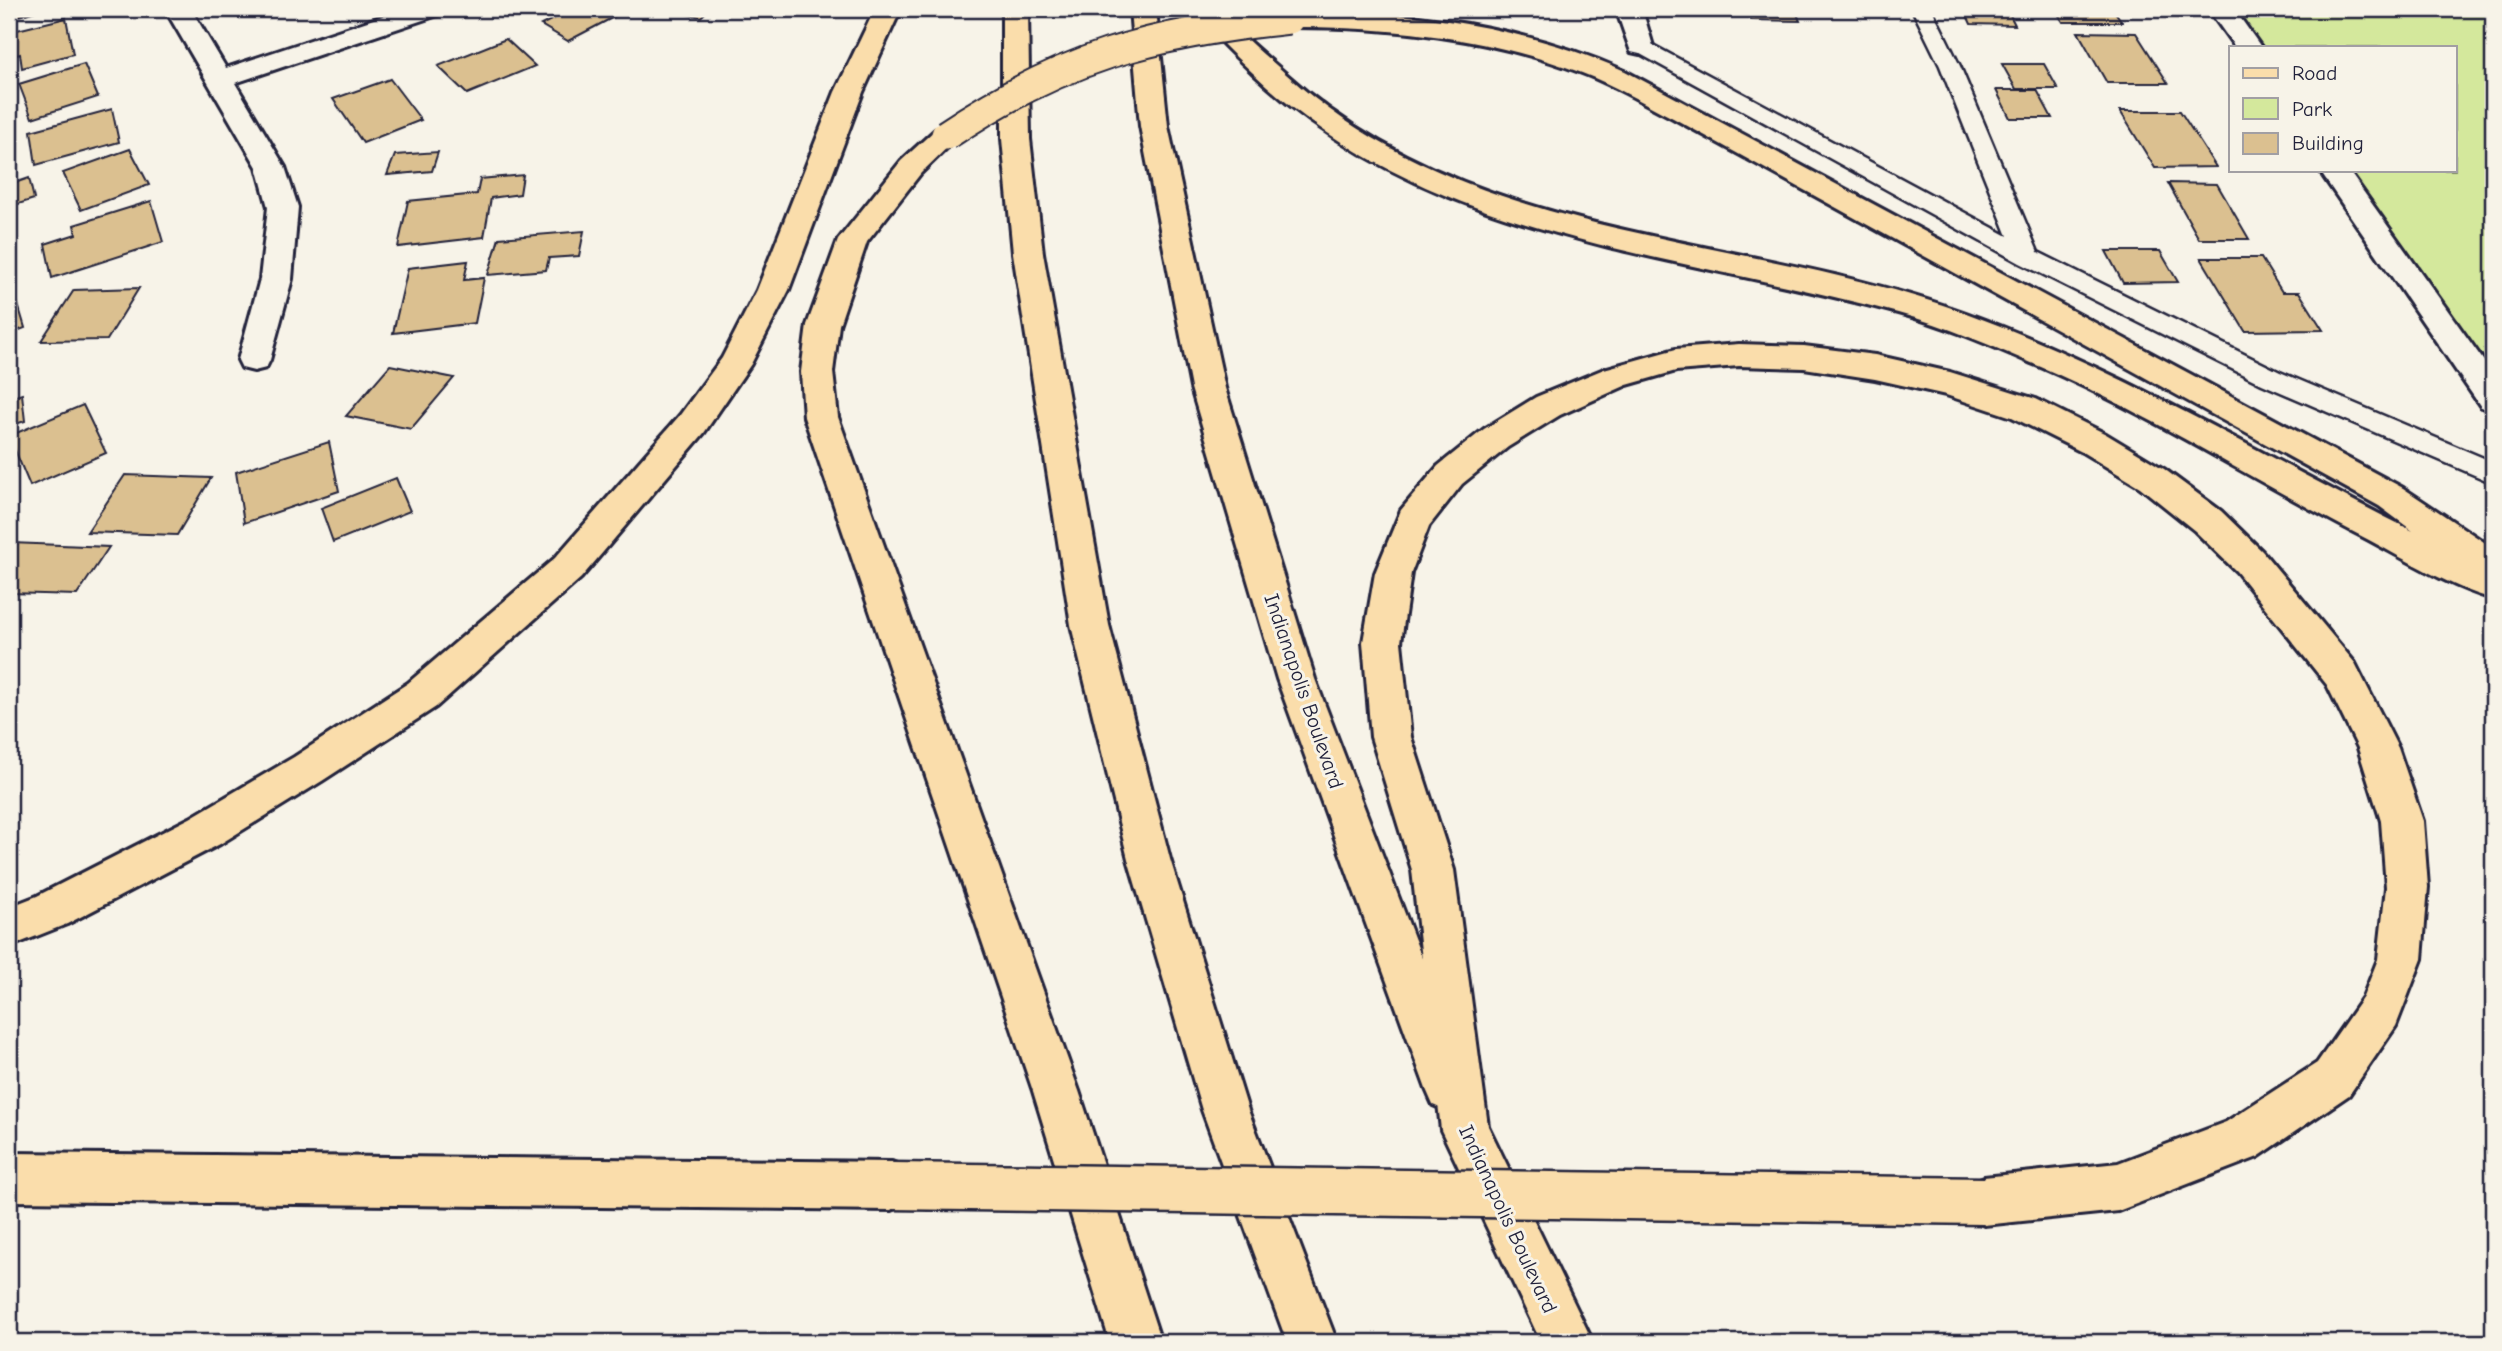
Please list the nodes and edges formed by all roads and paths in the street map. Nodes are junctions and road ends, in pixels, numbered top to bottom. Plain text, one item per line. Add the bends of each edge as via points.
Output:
1 (178, 9) edge
2 (429, 9) edge
3 (888, 9) edge
4 (1015, 9) edge
5 (1118, 9) edge
6 (1143, 9) edge
7 (1207, 9) edge
8 (1629, 9) edge
9 (1922, 9) edge
10 (2221, 9) edge
11 (1640, 46) joint
12 (2247, 46) edge
13 (221, 79) junction
14 (1154, 127) junction
15 (2334, 172) edge
16 (2028, 257) junction
17 (254, 360) dead end
18 (2493, 399) edge
19 (2493, 473) edge
20 (2493, 566) edge
21 (2493, 584) edge
22 (9, 927) edge
23 (1465, 1130) junction
24 (9, 1177) edge
25 (1136, 1342) edge
26 (1312, 1342) edge
27 (1567, 1342) edge

1 - 13 street
2 - 13 street
3 - 22 main road via 849,92 773,290 735,364 692,424 568,568 422,695 308,769 205,831
4 - 26 main road via 1016,139 1028,253 1090,625 1149,859 1225,1110
5 - 14 main road
6 - 14 main road, Indianapolis Boulevard
7 - 21 main road via 1277,82 1331,124 1390,160 1458,192 1540,222 1627,244 1907,305 2042,355 2212,439 2373,527
8 - 11 street
9 - 16 lane
10 - 12 street
11 - 16 lane
13 - 17 street via 271,167 283,207 276,279
14 - 23 main road, Indianapolis Boulevard via 1208,388 1296,679
15 - 18 street
16 - 19 lane via 2271,378
20 - 25 main road, bridge via 2391,498 1683,112 1595,68 1540,48 1415,23 1289,19 1137,41 1045,74 988,104 911,167 853,240 823,325 817,372 821,417 1056,1091
23 - 24 main road, bridge via 1433,870 1391,737 1382,642 1393,573 1414,520 1450,475 1496,438 1548,406 1604,382 1676,360 1739,355 1804,357 1950,384 2024,408 2152,478 2208,521 2249,561 2341,674 2378,748 2402,821 2407,887 2400,959 2380,1011 2333,1079 2241,1140 2118,1187 1984,1201
23 - 27 main road, Indianapolis Boulevard

